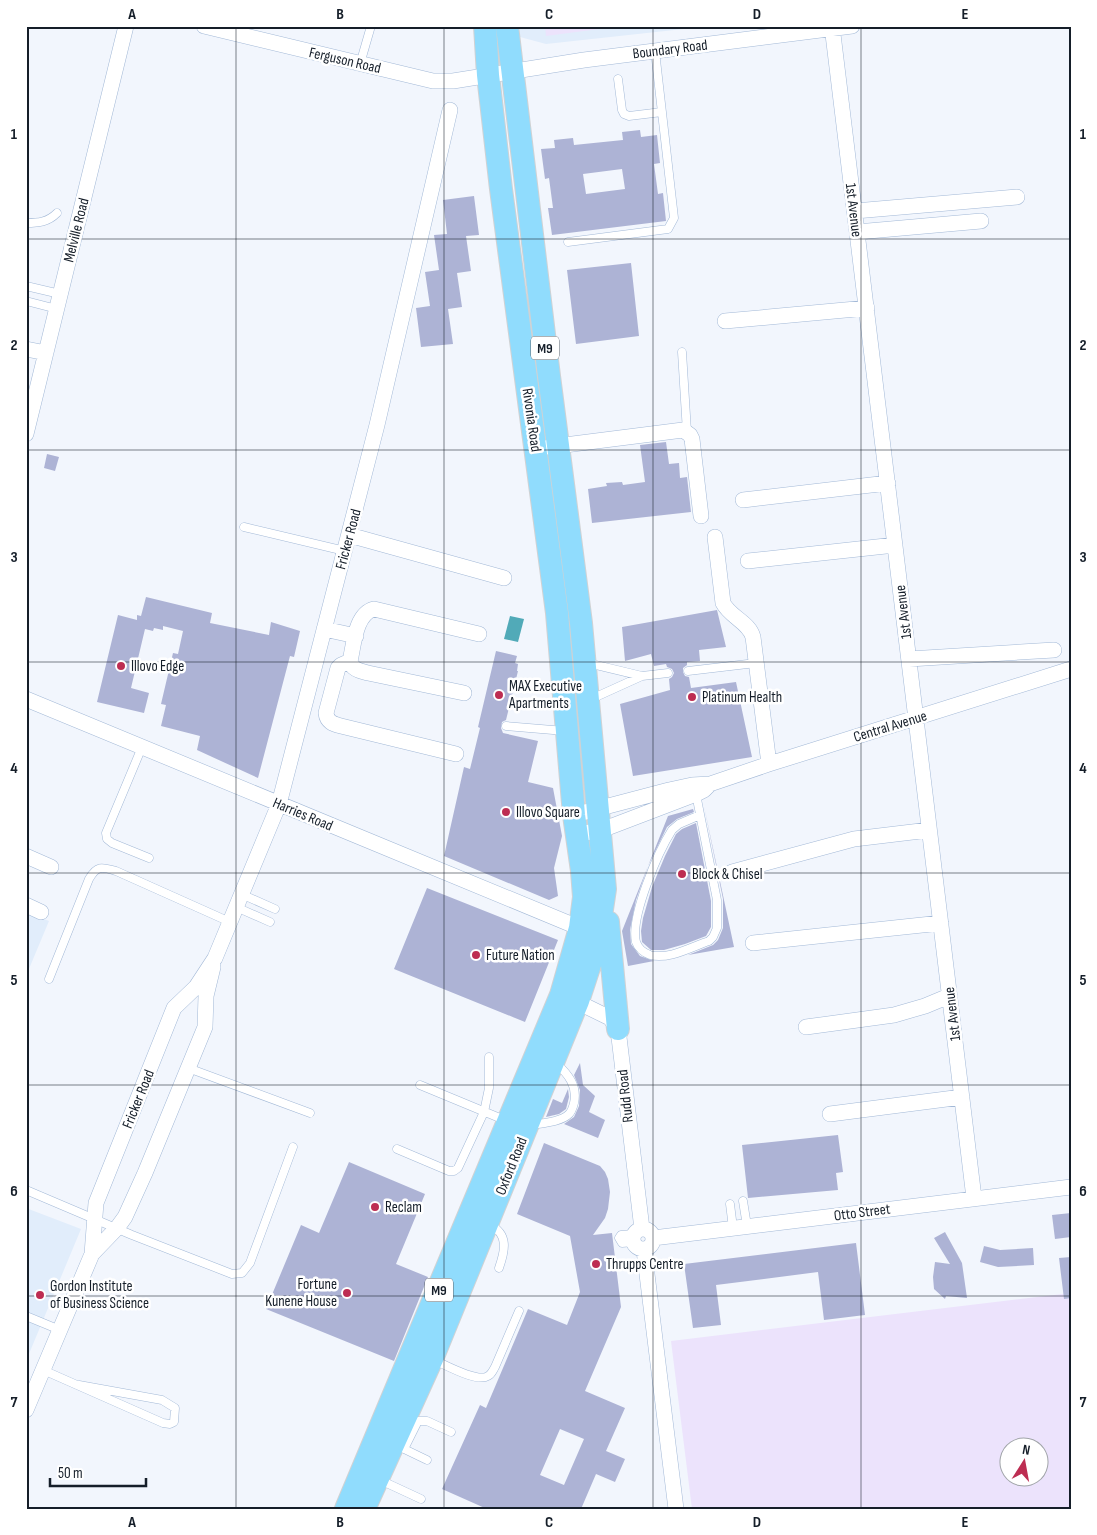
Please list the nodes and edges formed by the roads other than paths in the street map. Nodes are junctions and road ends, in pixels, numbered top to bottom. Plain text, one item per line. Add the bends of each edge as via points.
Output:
1 (126, 26) edge
2 (204, 26) edge
3 (371, 26) edge
4 (485, 26) edge
5 (507, 26) edge
6 (852, 26) edge
7 (832, 27) edge
8 (655, 51) junction
9 (360, 64) junction
10 (512, 72) junction
11 (488, 75) junction
12 (618, 79) dead end
13 (450, 110) dead end
14 (662, 112) junction
15 (1017, 197) dead end
16 (855, 211) junction
17 (57, 213) dead end
18 (981, 221) dead end
19 (26, 222) edge
20 (857, 232) junction
21 (568, 242) dead end
22 (26, 286) edge
23 (60, 294) junction
24 (26, 301) edge
25 (867, 308) junction
26 (57, 309) junction
27 (726, 321) dead end
28 (26, 350) edge
29 (682, 352) dead end
30 (46, 353) junction
31 (687, 432) junction
32 (26, 434) edge
33 (558, 446) junction
34 (536, 448) junction
35 (888, 483) junction
36 (743, 500) dead end
37 (701, 516) dead end
38 (244, 527) dead end
39 (349, 535) junction
40 (714, 537) dead end
41 (895, 545) junction
42 (345, 551) junction
43 (748, 560) dead end
44 (504, 578) dead end
45 (324, 629) junction
46 (479, 634) dead end
47 (356, 636) junction
48 (1054, 650) dead end
49 (909, 659) junction
50 (350, 662) junction
51 (584, 662) junction
52 (756, 663) junction
53 (1071, 669) edge
54 (688, 671) dead end
55 (668, 673) dead end
56 (642, 676) junction
57 (464, 693) dead end
58 (26, 699) edge
59 (587, 700) junction
60 (916, 718) junction
61 (506, 726) dead end
62 (567, 731) junction
63 (142, 747) junction
64 (456, 754) dead end
65 (769, 764) junction
66 (710, 784) junction
67 (696, 794) junction
68 (279, 804) junction
69 (700, 815) junction
70 (598, 821) junction
71 (575, 825) junction
72 (930, 830) junction
73 (26, 856) edge
74 (149, 858) dead end
75 (51, 867) dead end
76 (732, 872) dead end
77 (605, 889) junction
78 (239, 901) junction
79 (26, 905) edge
80 (275, 909) dead end
81 (41, 912) dead end
82 (230, 922) junction
83 (270, 922) dead end
84 (941, 923) junction
85 (580, 928) junction
86 (753, 943) dead end
87 (215, 958) junction
88 (49, 979) dead end
89 (950, 996) junction
90 (570, 998) junction
91 (806, 1026) dead end
92 (618, 1029) junction
93 (490, 1057) dead end
94 (553, 1061) junction
95 (188, 1068) junction
96 (420, 1085) dead end
97 (962, 1097) junction
98 (484, 1112) junction
99 (310, 1113) dead end
100 (830, 1114) dead end
101 (518, 1123) junction
102 (293, 1147) dead end
103 (397, 1149) dead end
104 (1071, 1187) edge
105 (26, 1190) edge
106 (974, 1198) junction
107 (743, 1200) dead end
108 (730, 1204) dead end
109 (94, 1219) junction
110 (477, 1221) junction
111 (740, 1227) junction
112 (117, 1228) junction
113 (641, 1239) junction
114 (504, 1249) junction
115 (513, 1253) dead end
116 (92, 1254) junction
117 (499, 1268) dead end
118 (519, 1311) dead end
119 (26, 1316) edge
120 (60, 1330) junction
121 (432, 1359) junction
122 (43, 1370) junction
123 (79, 1385) junction
124 (26, 1410) edge
125 (451, 1432) dead end
126 (399, 1447) junction
127 (427, 1460) dead end
128 (378, 1479) junction
129 (421, 1499) dead end
130 (346, 1509) edge
131 (364, 1509) edge
132 (676, 1509) edge

1 - 23 street, Melville Road
2 - 9 street, Ferguson Road
3 - 9 lane
4 - 11 main road, Rivonia Road / M9
5 - 10 main road, Rivonia Road / M9
6 - 7 street, Boundary Road
7 - 8 street, Boundary Road
7 - 16 street, 1st Avenue
8 - 10 street, Boundary Road
8 - 14 lane
9 - 11 street, Ferguson Road via 433,81
10 - 11 street, Boundary Road
10 - 33 main road, Rivonia Road / M9
11 - 34 main road, Rivonia Road / M9
12 - 14 lane via 624,114
13 - 39 street, Fricker Road via 378,425
14 - 21 lane via 674,218 671,225 668,229
15 - 16 street
16 - 20 street, 1st Avenue
17 - 19 lane via 51,219
18 - 20 street
20 - 25 street, 1st Avenue
22 - 23 lane
23 - 26 street, Melville Road
24 - 26 lane
25 - 27 street
25 - 35 street, 1st Avenue
26 - 30 street, Melville Road
28 - 30 street
29 - 31 lane
30 - 32 street, Melville Road
31 - 33 street via 678,430
31 - 37 street via 692,439
33 - 34 street
33 - 51 main road, Rivonia Road / M9
34 - 62 main road, Rivonia Road / M9 via 557,613
35 - 36 street
35 - 41 street, 1st Avenue
38 - 42 lane
39 - 42 street, Fricker Road
39 - 44 street
40 - 52 street via 723,603 752,633
41 - 43 street
41 - 49 street, 1st Avenue
42 - 45 street, Fricker Road
45 - 47 street
45 - 68 street, Fricker Road
46 - 47 street via 374,609 361,617
47 - 50 street
48 - 49 street
49 - 60 street, 1st Avenue
50 - 57 street via 359,671
50 - 64 street via 341,665 335,674 326,713 330,722
51 - 56 lane
51 - 59 main road, Rivonia Road / M9
52 - 54 lane
52 - 65 street
53 - 60 street, Central Avenue
55 - 56 lane
56 - 59 lane
58 - 63 street, Harries Road
59 - 70 main road, Rivonia Road / M9
60 - 65 street, Central Avenue
60 - 72 street, 1st Avenue
61 - 62 lane
62 - 71 main road, Rivonia Road / M9
63 - 68 street, Harries Road
63 - 74 lane via 106,833 112,843
65 - 66 street, Central Avenue
66 - 67 street, Central Avenue
66 - 70 street, Central Avenue via 676,788
67 - 69 lane
67 - 70 street, Central Avenue
68 - 78 street, Fricker Road
68 - 85 street, Harries Road
69 - 69 lane via 717,900 717,928 709,941 670,955 648,955 636,944 638,911 645,892 672,830
70 - 71 street, Central Avenue
70 - 71 street, Central Avenue
70 - 77 main road, Oxford Road / M9
71 - 85 main road, Oxford Road / M9 via 584,897
72 - 76 street via 854,839
72 - 84 street, 1st Avenue
73 - 75 street
77 - 90 main road, Oxford Road / M9 via 597,943
77 - 92 main road
78 - 80 lane
78 - 82 street, Fricker Road
78 - 83 lane
79 - 81 street
82 - 87 street, Fricker Road
82 - 88 lane via 116,872 99,868 89,879
84 - 86 street
84 - 89 street, 1st Avenue
85 - 90 main road, Oxford Road / M9
87 - 95 street, Fricker Road via 206,996 204,1027
87 - 109 street, Fricker Road via 196,987 174,1008 96,1203
89 - 91 street via 894,1014
89 - 97 street, 1st Avenue
90 - 92 street via 610,1018
90 - 94 main road, Oxford Road / M9
90 - 101 main road, Oxford Road / M9
92 - 113 street, Rudd Road
93 - 98 lane
94 - 101 main road, Oxford Road / M9
94 - 101 lane via 565,1071 575,1089 573,1108 560,1119
95 - 99 lane
95 - 112 street, Fricker Road via 145,1173
96 - 98 lane
97 - 100 street
97 - 106 street, 1st Avenue
98 - 101 lane
98 - 103 lane via 454,1171
101 - 110 main road, Oxford Road / M9
102 - 112 lane via 250,1263 242,1273 232,1274
104 - 106 street, Otto Street
105 - 109 lane
106 - 111 street, Otto Street
107 - 111 lane
108 - 111 lane
109 - 112 lane
109 - 116 street, Fricker Road
110 - 114 lane via 499,1230 505,1242
110 - 121 main road, Oxford Road / M9
110 - 130 main road, Oxford Road / M9
111 - 113 street, Otto Street
112 - 116 street, Fricker Road
113 - 132 street, Rudd Road
114 - 115 lane
114 - 117 lane
116 - 120 street, Fricker Road
118 - 121 lane via 495,1367 487,1377 474,1377
119 - 120 lane
120 - 122 street, Fricker Road
121 - 126 main road, Oxford Road / M9
122 - 123 lane
122 - 124 street, Fricker Road
123 - 123 lane via 162,1400 175,1408 174,1422 163,1423
125 - 126 lane via 418,1421
126 - 127 lane
126 - 128 main road, Oxford Road / M9
128 - 129 lane
128 - 131 main road, Oxford Road / M9

